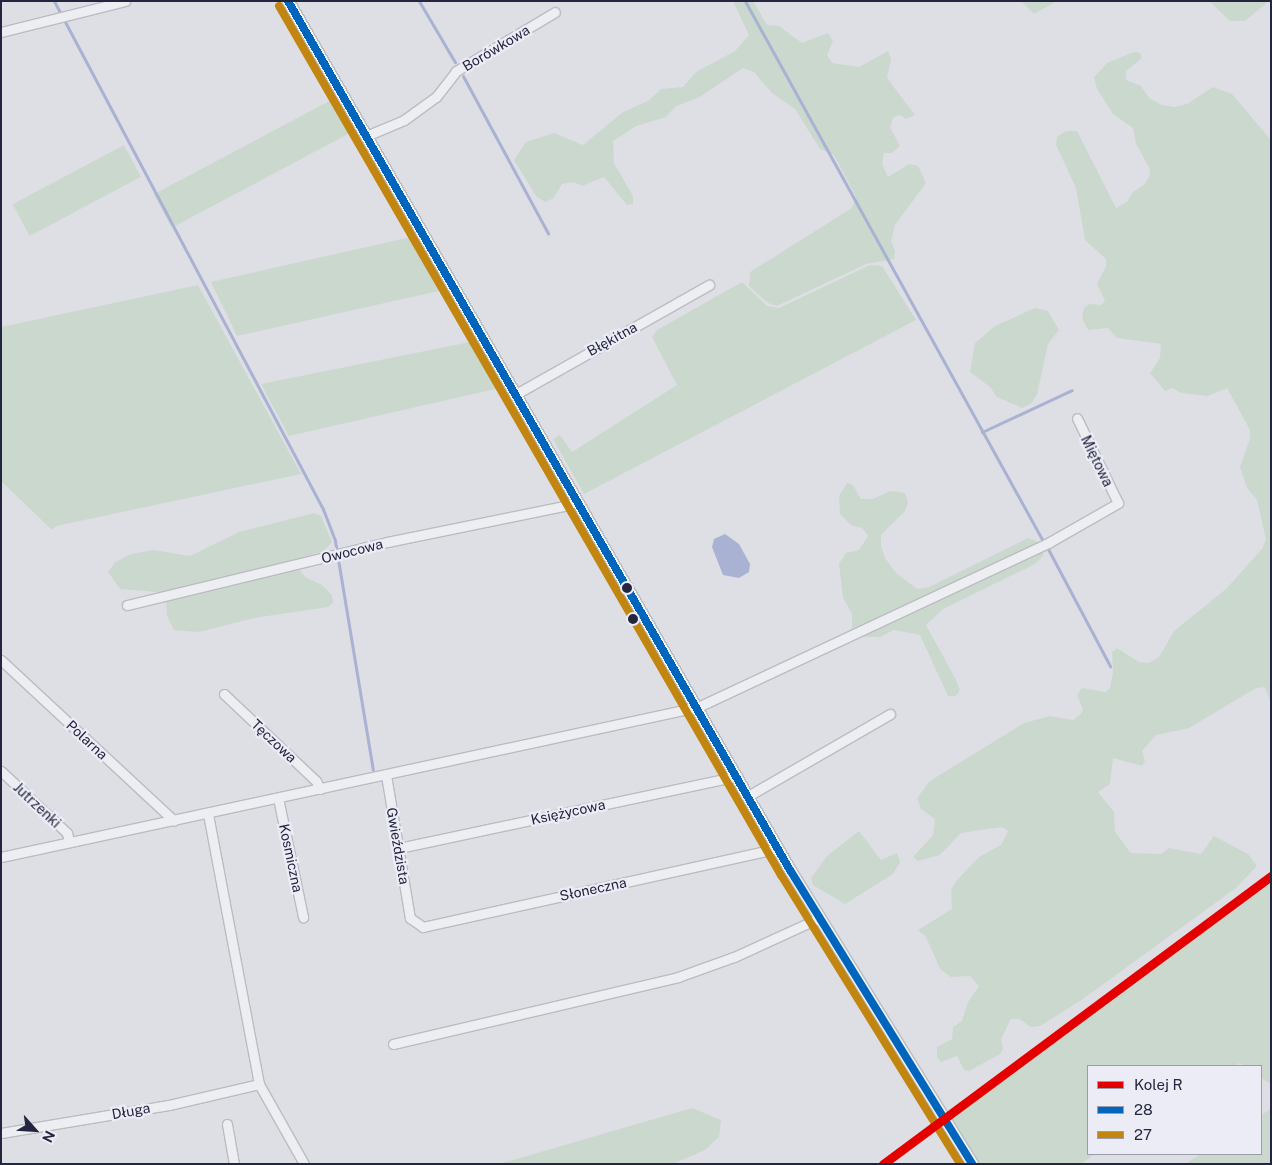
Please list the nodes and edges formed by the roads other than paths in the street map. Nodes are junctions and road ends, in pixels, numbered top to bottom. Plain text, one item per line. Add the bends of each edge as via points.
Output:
1 (124, 1) edge
2 (288, 1) edge
3 (555, 12) dead end
4 (1, 32) edge
5 (366, 136) junction
6 (709, 285) dead end
7 (516, 394) junction
8 (1077, 418) dead end
9 (577, 500) junction
10 (127, 606) dead end
11 (1, 660) edge
12 (224, 694) dead end
13 (698, 707) junction
14 (890, 714) dead end
15 (1, 771) edge
16 (386, 775) junction
17 (737, 776) junction
18 (320, 789) junction
19 (748, 796) junction
20 (278, 798) junction
21 (208, 814) junction
22 (174, 821) junction
23 (69, 842) junction
24 (399, 848) junction
25 (778, 848) junction
26 (1, 857) edge
27 (303, 917) dead end
28 (410, 918) joint
29 (822, 923) junction
30 (392, 1044) dead end
31 (259, 1084) junction
32 (227, 1124) dead end
33 (1, 1133) edge
34 (234, 1164) edge
35 (304, 1164) edge
36 (972, 1164) edge

1 - 4 street
2 - 5 street
3 - 5 street, Borówkowa via 456,71 436,98 404,120
5 - 7 street
6 - 7 street, Błękitna
7 - 9 street
8 - 13 street, Miętowa via 1118,503 1048,543
9 - 10 street, Owocowa via 569,505 387,542
9 - 13 street
11 - 22 street, Polarna
12 - 18 street, Tęczowa via 316,781
13 - 16 street
13 - 17 street
14 - 19 street
15 - 23 street, Jutrzenki via 67,833
16 - 18 street
16 - 24 street, Gwieździsta
17 - 19 street
17 - 24 street, Księżycowa
18 - 20 street
19 - 25 street
20 - 21 street
20 - 27 street, Kosmiczna
21 - 22 street
21 - 31 street
22 - 23 street
23 - 26 street
24 - 28 street, Gwieździsta
25 - 28 street, Słoneczna via 423,927
25 - 29 street
29 - 30 street via 678,977
29 - 36 street
31 - 33 street, Długa via 169,1105
31 - 35 street
32 - 34 street

